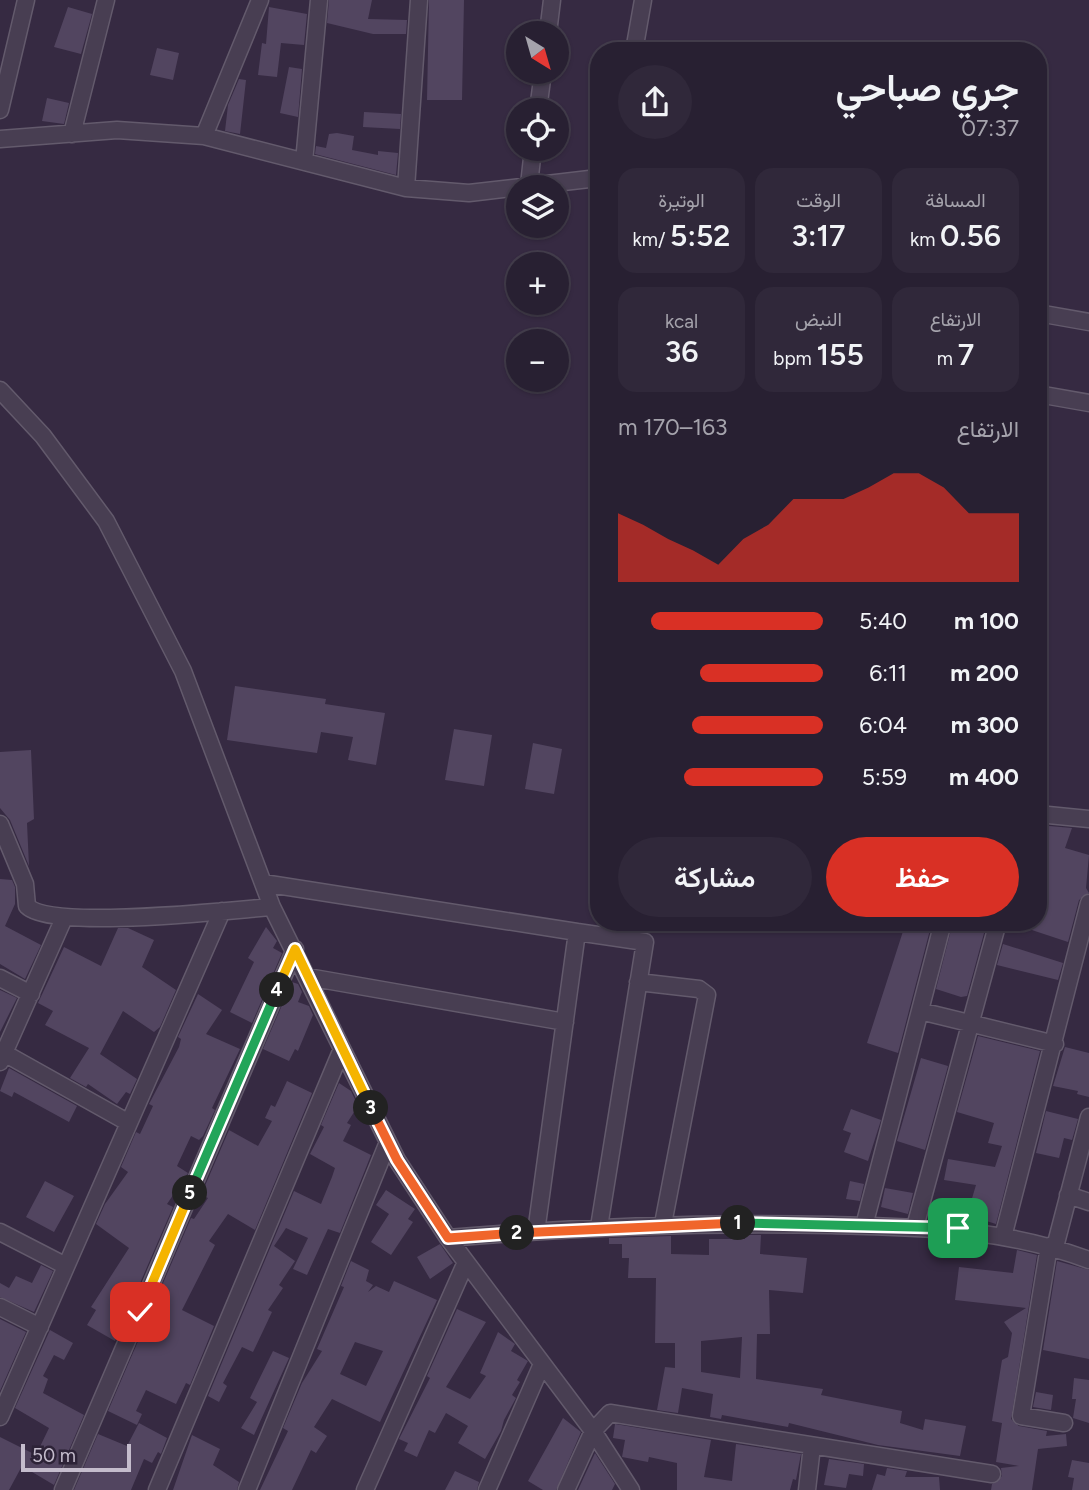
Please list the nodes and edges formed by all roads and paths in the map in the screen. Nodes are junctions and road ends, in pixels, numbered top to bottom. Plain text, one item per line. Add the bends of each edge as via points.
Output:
1 (26, 0) edge
2 (106, 0) edge
3 (260, 0) edge
4 (319, 0) edge
5 (419, 0) edge
6 (552, 0) edge
7 (643, 0) edge
8 (549, 21) edge
9 (636, 42) edge
10 (0, 110) edge
11 (72, 134) junction
12 (204, 136) junction
13 (0, 139) edge
14 (304, 162) junction
15 (590, 179) edge
16 (569, 181) edge
17 (406, 188) junction
18 (506, 188) edge
19 (1047, 315) edge
20 (1089, 322) edge
21 (0, 390) edge
22 (1047, 396) edge
23 (1089, 403) edge
24 (1047, 815) edge
25 (1089, 819) edge
26 (0, 824) edge
27 (0, 869) edge
28 (19, 873) junction
29 (263, 883) junction
30 (1089, 903) edge
31 (272, 907) junction
32 (222, 911) junction
33 (64, 918) junction
34 (941, 931) edge
35 (996, 931) edge
36 (577, 932) junction
37 (295, 949) junction
38 (308, 977) junction
39 (0, 978) edge
40 (638, 982) junction
41 (31, 994) junction
42 (920, 1011) junction
43 (565, 1022) junction
44 (971, 1023) junction
45 (1055, 1044) junction
46 (342, 1049) junction
47 (2, 1058) edge
48 (1089, 1117) edge
49 (129, 1123) junction
50 (388, 1142) junction
51 (1069, 1195) junction
52 (1089, 1202) edge
53 (663, 1224) junction
54 (537, 1225) dead end
55 (864, 1226) junction
56 (599, 1227) junction
57 (915, 1227) junction
58 (0, 1232) edge
59 (1003, 1237) junction
60 (448, 1238) junction
61 (1052, 1247) junction
62 (1089, 1260) edge
63 (466, 1262) junction
64 (66, 1266) junction
65 (0, 1307) edge
66 (40, 1327) junction
67 (542, 1364) junction
68 (0, 1415) edge
69 (1064, 1423) dead end
70 (593, 1431) junction
71 (812, 1446) junction
72 (992, 1474) dead end
73 (63, 1490) edge
74 (157, 1490) edge
75 (247, 1490) edge
76 (365, 1490) edge
77 (487, 1490) edge
78 (566, 1490) edge
79 (631, 1490) edge
80 (807, 1490) edge

1 - 10 street
2 - 11 street
3 - 12 street
4 - 14 street
5 - 17 street
6 - 8 street
7 - 9 street
11 - 12 street via 117,130
11 - 13 street
12 - 14 street
14 - 17 street
15 - 16 street
17 - 18 street via 469,192
19 - 20 street
21 - 29 street via 43,436 106,521 183,671
22 - 23 street
24 - 25 street
26 - 28 street
27 - 28 street
28 - 33 street via 32,912
29 - 31 street
29 - 36 street
30 - 45 street
31 - 32 street
31 - 37 street
32 - 33 street
32 - 49 street
33 - 41 street
34 - 42 street
35 - 44 street
36 - 40 street via 645,942
36 - 43 street
37 - 38 street
37 - 73 street
38 - 43 street
38 - 46 street
39 - 41 street
40 - 53 street via 699,989 706,995
40 - 56 street
41 - 47 street
42 - 44 street
42 - 55 street
43 - 54 street
44 - 45 street
44 - 57 street
45 - 59 street
46 - 50 street
46 - 74 street
47 - 49 street
48 - 51 street
49 - 64 street
50 - 60 street
50 - 75 street
51 - 52 street
51 - 61 street
53 - 55 street
53 - 56 street
55 - 57 street
56 - 60 street
57 - 59 street via 958,1228
58 - 64 street
59 - 61 street
60 - 63 street
61 - 62 street
61 - 69 street via 1021,1416
63 - 67 street
63 - 76 street
64 - 66 street
65 - 66 street
66 - 68 street
67 - 70 street
67 - 77 street
70 - 71 street via 610,1413
70 - 78 street
70 - 79 street
71 - 72 street
71 - 80 street

